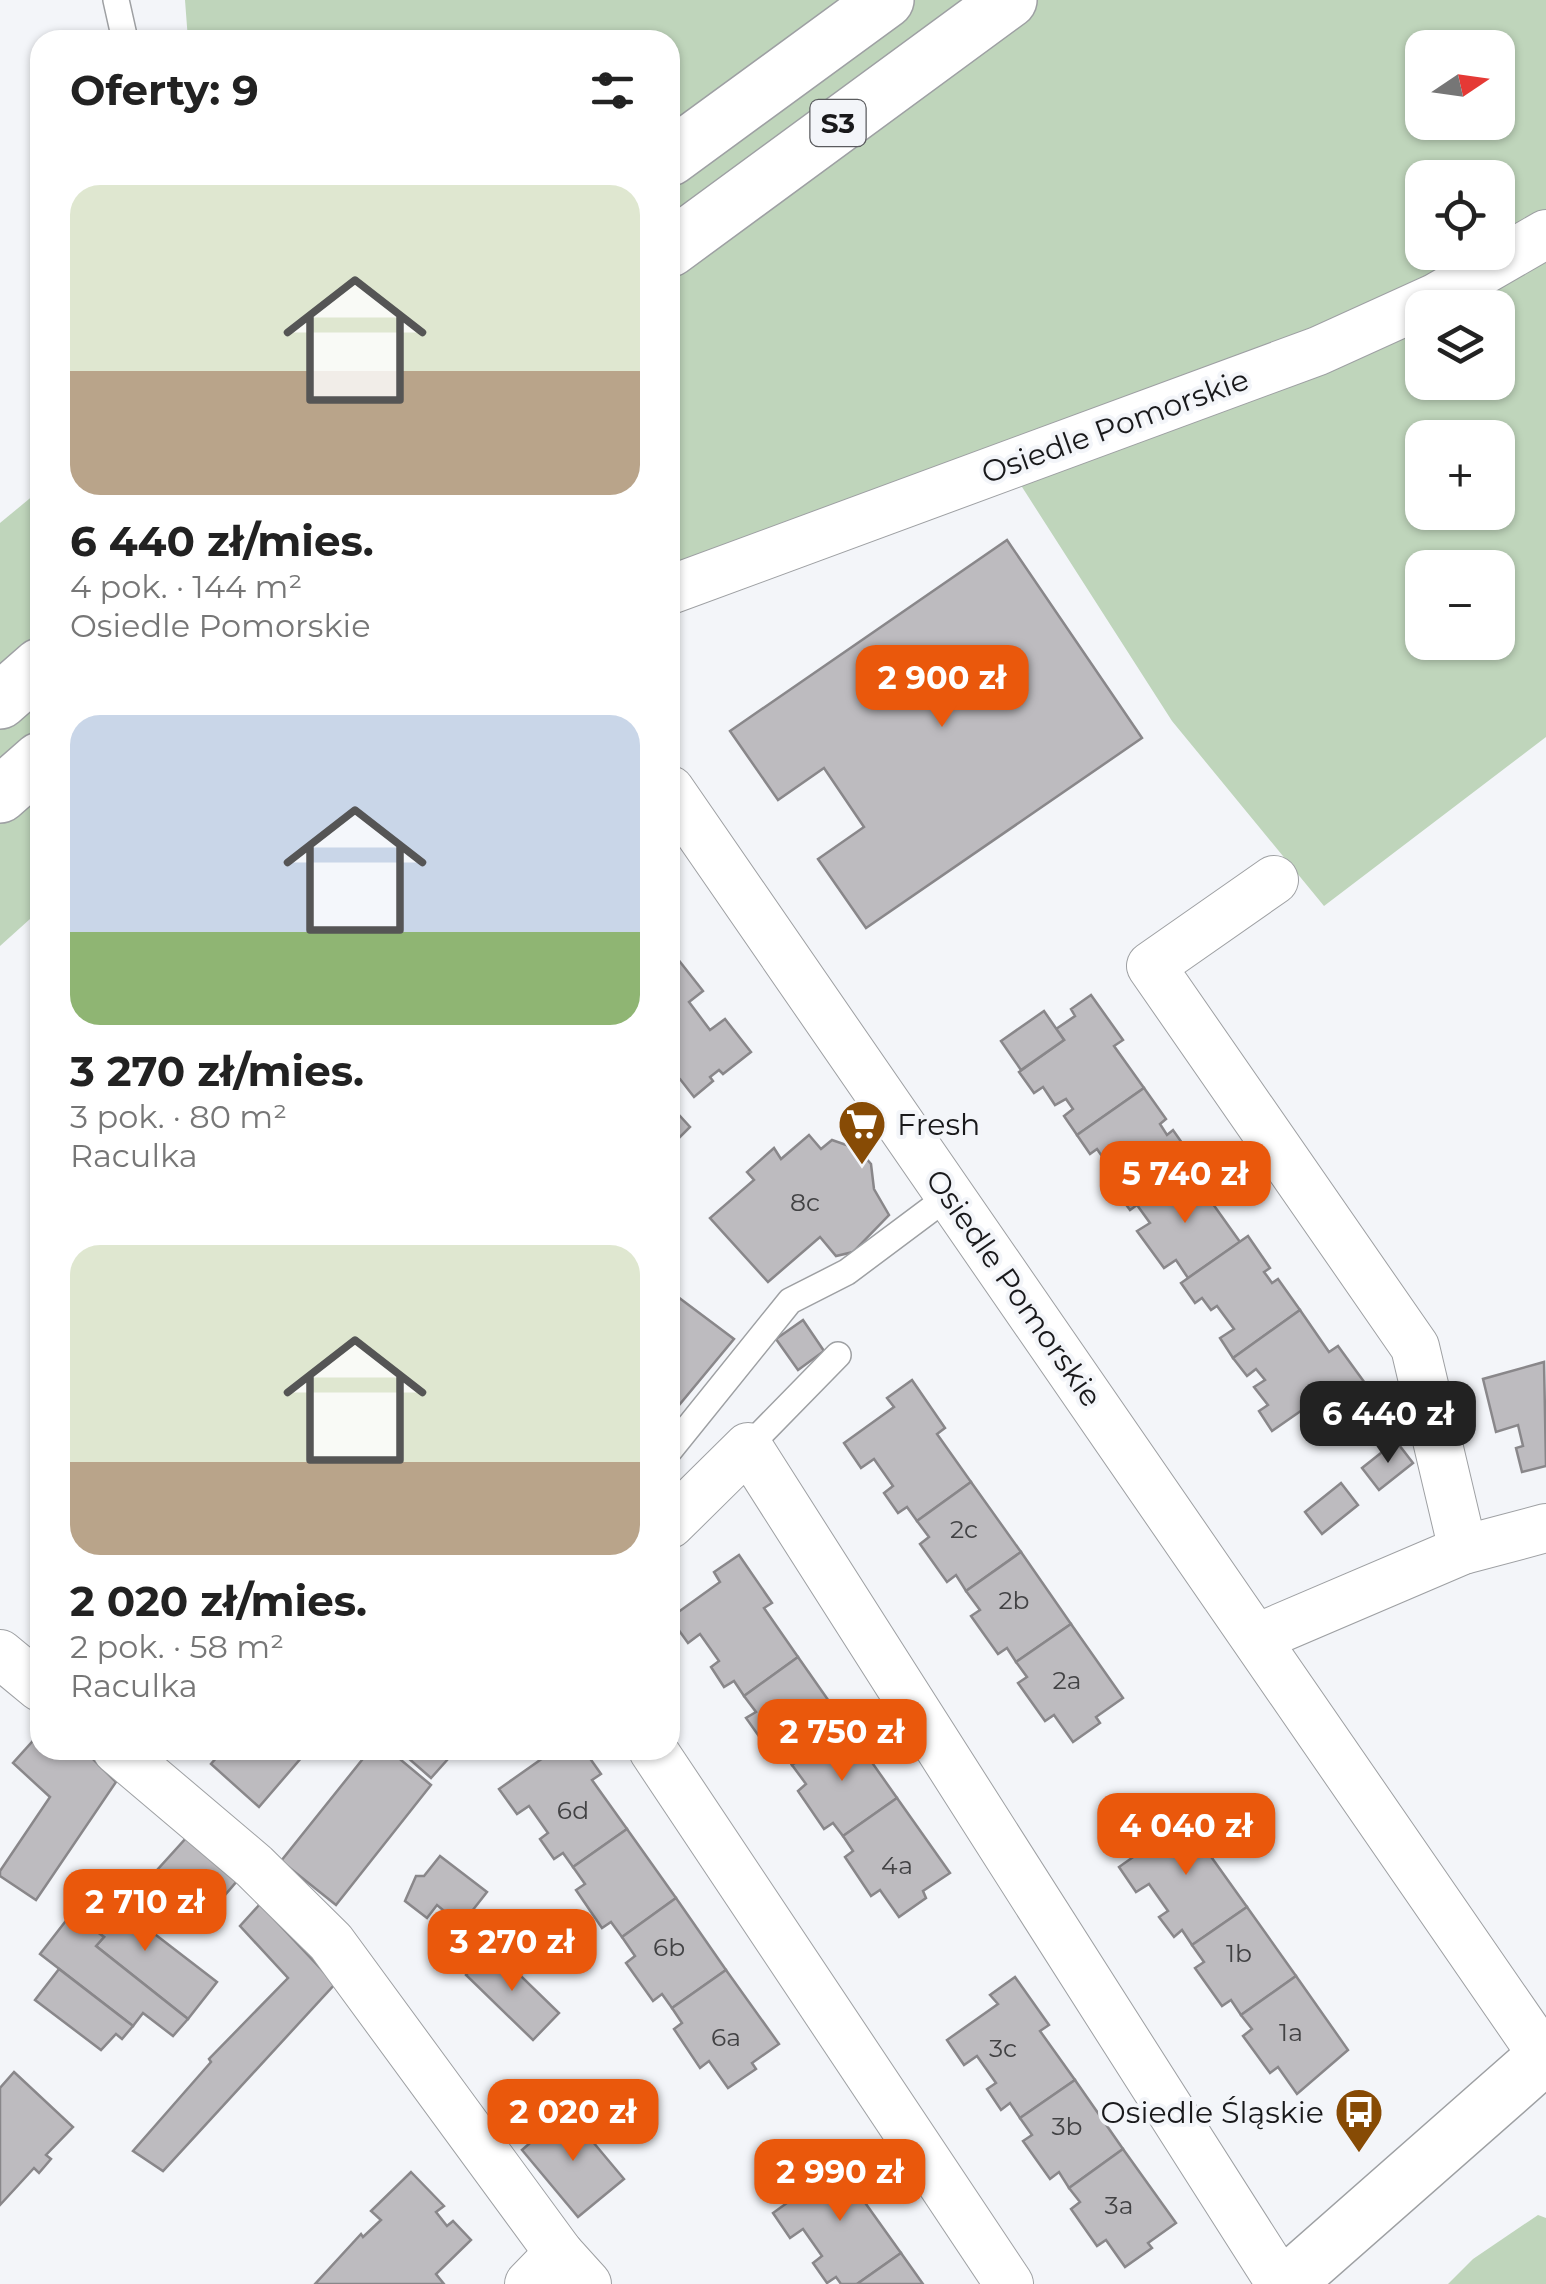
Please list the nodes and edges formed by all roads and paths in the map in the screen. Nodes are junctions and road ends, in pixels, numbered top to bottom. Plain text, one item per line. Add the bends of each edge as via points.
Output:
1 (116, 0) edge
2 (886, 0) edge
3 (1009, 0) edge
4 (123, 30) edge
5 (680, 151) edge
6 (1546, 234) edge
7 (680, 242) edge
8 (680, 586) edge
9 (30, 675) edge
10 (0, 701) edge
11 (30, 769) edge
12 (0, 795) edge
13 (680, 804) edge
14 (1274, 880) dead end
15 (950, 1195) junction
16 (838, 1355) dead end
17 (680, 1438) edge
18 (748, 1446) junction
19 (680, 1514) edge
20 (1546, 1528) edge
21 (1463, 1550) junction
22 (1256, 1638) junction
23 (0, 1654) edge
24 (30, 1679) edge
25 (129, 1760) edge
26 (660, 1760) edge
27 (1545, 2059) edge
28 (559, 2274) edge
29 (1009, 2284) edge
30 (1283, 2284) edge

1 - 4 lane
2 - 5 main road, S3
3 - 7 main road, S3
6 - 8 street, Osiedle Pomorskie via 1437,297 1318,351
9 - 10 main road
11 - 12 main road
13 - 15 street, Osiedle Pomorskie
14 - 21 street via 1151,966 1415,1348
15 - 17 lane via 847,1272 790,1302
15 - 22 street, Osiedle Pomorskie
16 - 18 lane
18 - 19 street
18 - 30 street
20 - 21 street
21 - 22 street
22 - 27 street, Osiedle Pomorskie
23 - 24 street
25 - 28 street via 254,1866 330,1942
26 - 29 street
27 - 30 main road

